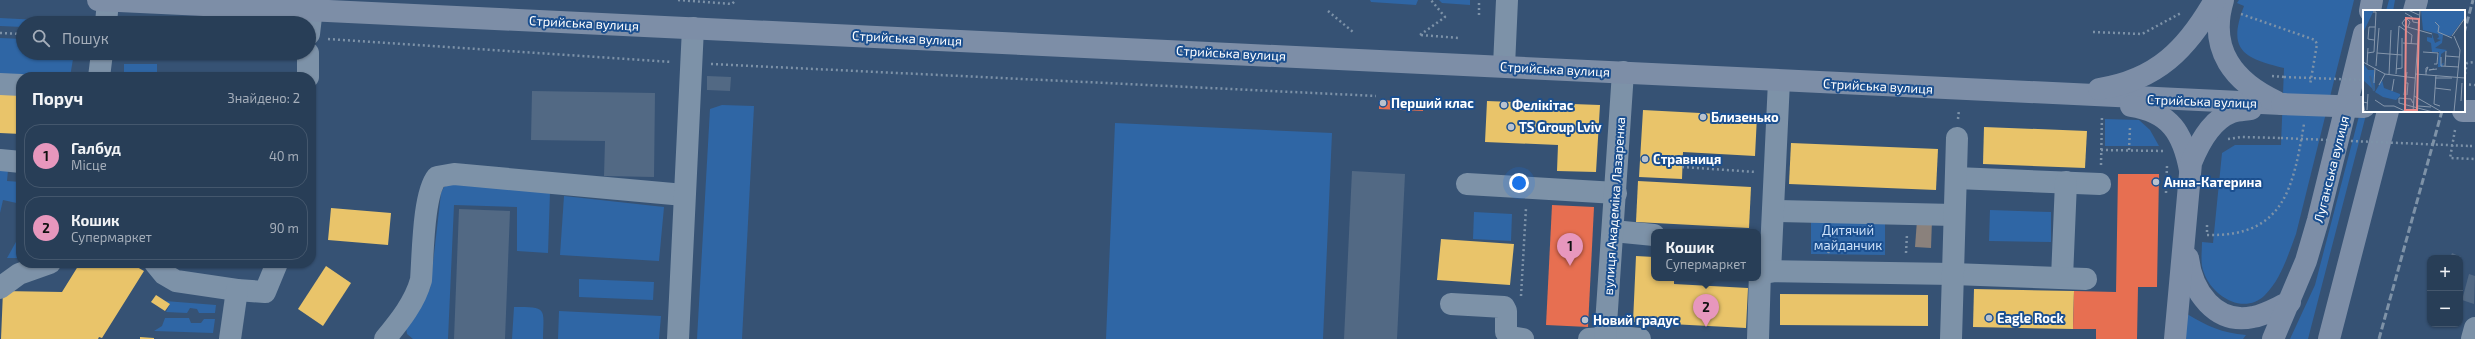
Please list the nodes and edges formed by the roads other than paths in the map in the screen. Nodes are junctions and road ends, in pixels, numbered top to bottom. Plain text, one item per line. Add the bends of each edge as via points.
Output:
1 (103, 0) edge
2 (1506, 0) edge
3 (2215, 0) edge
4 (2372, 0) edge
5 (2417, 0) edge
6 (312, 5) edge
7 (2230, 7) edge
8 (2370, 10) edge
9 (2414, 10) edge
10 (105, 16) edge
11 (314, 16) edge
12 (693, 28) junction
13 (2363, 38) edge
14 (101, 60) edge
15 (308, 60) edge
16 (1504, 66) junction
17 (100, 72) edge
18 (308, 72) edge
19 (1623, 72) junction
20 (1780, 81) junction
21 (0, 84) edge
22 (16, 85) edge
23 (2066, 96) junction
24 (2282, 104) junction
25 (2363, 107) edge
26 (2388, 112) edge
27 (1957, 138) dead end
28 (0, 160) edge
29 (16, 162) edge
30 (2190, 170) junction
31 (1956, 178) junction
32 (2066, 182) junction
33 (1466, 184) dead end
34 (2100, 184) road end
35 (1616, 193) junction
36 (684, 195) junction
37 (1773, 211) junction
38 (1954, 215) junction
39 (1613, 231) junction
40 (2184, 234) junction
41 (1651, 235) edge
42 (36, 268) edge
43 (159, 268) edge
44 (275, 268) edge
45 (1761, 271) edge
46 (1770, 272) junction
47 (1952, 274) junction
48 (2062, 278) junction
49 (2086, 279) dead end
50 (1760, 281) edge
51 (0, 288) edge
52 (237, 290) junction
53 (2290, 302) junction
54 (1451, 304) dead end
55 (2475, 328) edge
56 (1600, 338) edge
57 (230, 339) edge
58 (385, 339) edge
59 (678, 339) edge
60 (1523, 339) edge
61 (1640, 339) edge
62 (1758, 339) edge
63 (1951, 339) edge
64 (2175, 339) edge
65 (2273, 339) edge
66 (2329, 339) edge
67 (2472, 339) edge

1 - 6 main road, Стрийська вулиця
1 - 10 street
2 - 16 street
3 - 23 main road via 2202,24 2179,51 2149,73 2131,82
4 - 8 main road
5 - 9 main road
6 - 11 street
6 - 12 main road, Стрийська вулиця
7 - 24 main road via 2218,30 2224,54 2233,72 2261,94
12 - 16 main road, Стрийська вулиця
12 - 36 street
13 - 53 main road, Луганська вулиця via 2318,220
14 - 17 street
15 - 18 street
16 - 19 main road, Стрийська вулиця
19 - 20 main road, Стрийська вулиця
19 - 35 street, вулиця Академіка Лазаренка
20 - 23 main road, Стрийська вулиця
20 - 37 street
21 - 22 street
23 - 24 main road, Стрийська вулиця
23 - 30 main road via 2142,107 2167,119 2178,131
24 - 25 main road, Стрийська вулиця, bridge
24 - 30 main road via 2232,112 2216,123 2204,136
26 - 66 main road
27 - 31 street
28 - 29 street
30 - 40 main road
31 - 32 street
31 - 38 street
32 - 34 street
32 - 48 street
33 - 35 street
35 - 39 street, вулиця Академіка Лазаренка
36 - 58 street via 454,174 437,177 431,184 428,201 418,292
36 - 59 street
37 - 38 street
37 - 46 street
38 - 47 street
39 - 41 street
39 - 56 street, вулиця Академіка Лазаренка
40 - 53 main road via 2194,285 2215,310 2227,316 2252,317
40 - 64 main road
42 - 51 street via 19,274
43 - 52 street via 176,281
44 - 52 street via 265,292
45 - 46 street
46 - 47 street
47 - 48 street
47 - 63 street
48 - 49 street
50 - 62 street
52 - 57 street
53 - 65 main road, Луганська вулиця
54 - 60 street via 1499,305 1506,311 1506,332 1511,337
55 - 67 street
56 - 61 street

